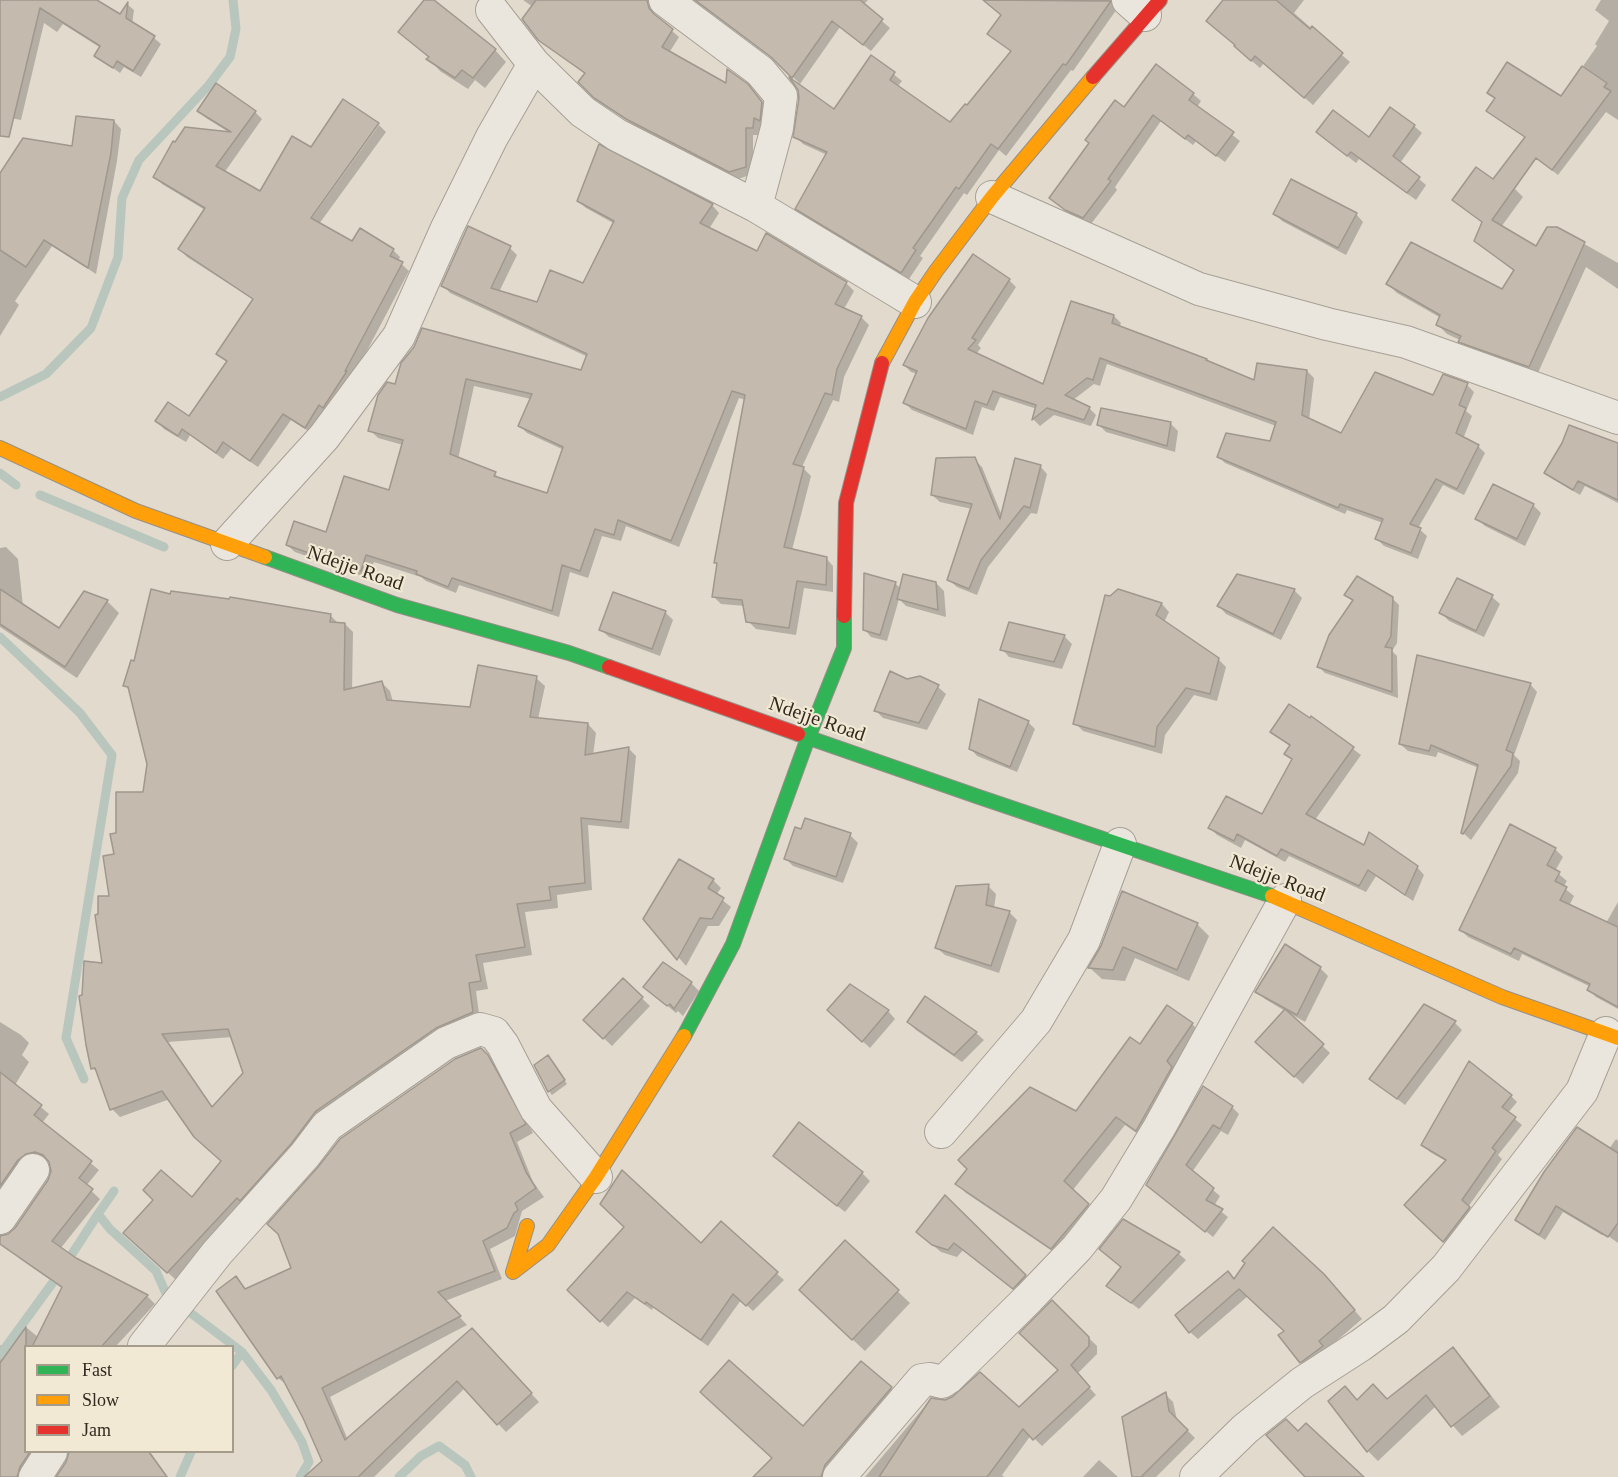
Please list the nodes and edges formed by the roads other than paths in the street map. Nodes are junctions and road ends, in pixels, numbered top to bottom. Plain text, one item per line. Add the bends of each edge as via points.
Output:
1 (665, 0) edge
2 (1144, 5) edge
3 (492, 10) dead end
4 (534, 64) junction
5 (992, 197) junction
6 (756, 206) junction
7 (915, 302) junction
8 (1618, 417) edge
9 (0, 448) edge
10 (227, 544) junction
11 (808, 738) junction
12 (1120, 844) junction
13 (1286, 900) junction
14 (1612, 1035) edge
15 (941, 1132) dead end
16 (33, 1170) dead end
17 (596, 1177) junction
18 (0, 1218) edge
19 (526, 1226) dead end
20 (146, 1345) edge
21 (50, 1453) edge
22 (35, 1477) edge
23 (839, 1477) edge
24 (1196, 1477) edge

1 - 6 street via 760,71 781,96 777,128
2 - 5 street
3 - 4 street
4 - 6 street via 583,111 617,135
4 - 10 street via 452,218 399,336 324,437
5 - 7 street
5 - 8 street via 1199,289 1406,342
6 - 7 street
7 - 11 street via 881,365 855,464 846,503 844,648
9 - 10 street, Ndejje Road via 136,511
10 - 11 street, Ndejje Road via 397,605 569,653
11 - 12 street, Ndejje Road
11 - 17 street via 733,944 666,1066
12 - 13 street, Ndejje Road
12 - 15 street via 1084,940 1036,1021
13 - 14 street, Ndejje Road via 1503,997
13 - 23 street via 1116,1199 1077,1248 948,1378 942,1382 922,1380
14 - 24 street via 1581,1090 1446,1268 1396,1319 1302,1383 1245,1429
16 - 18 street
17 - 19 street via 548,1245 513,1272
17 - 20 street via 536,1109 494,1033 480,1029 446,1044 327,1126 217,1253
21 - 22 street

